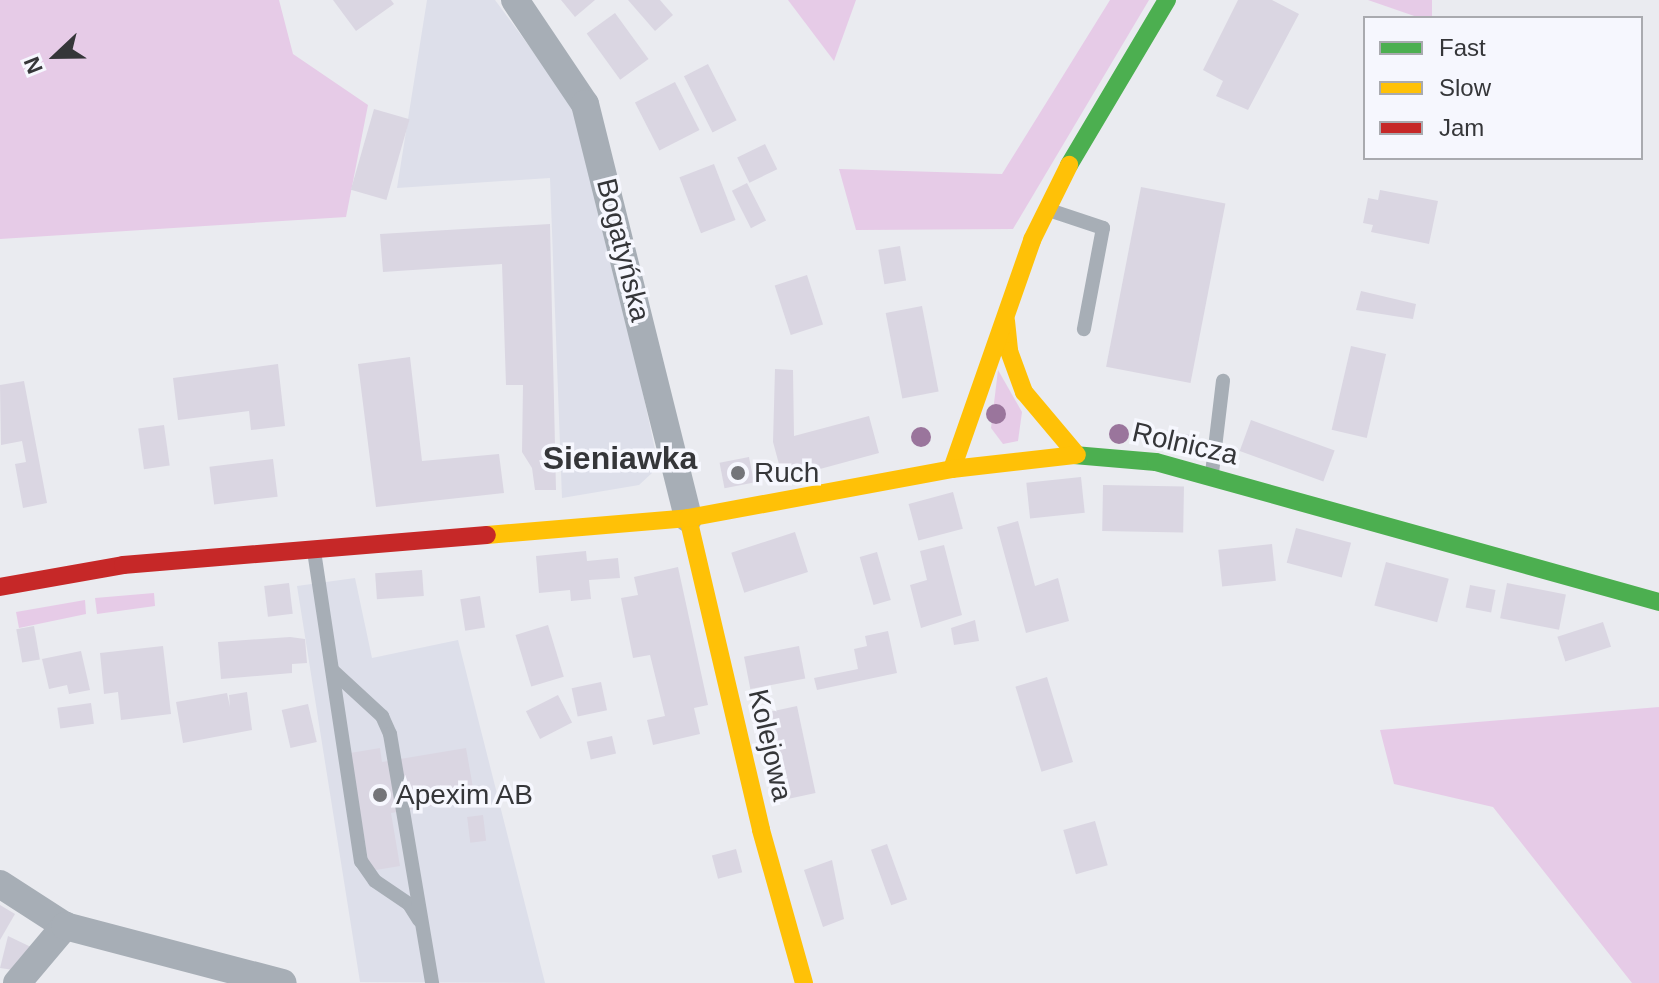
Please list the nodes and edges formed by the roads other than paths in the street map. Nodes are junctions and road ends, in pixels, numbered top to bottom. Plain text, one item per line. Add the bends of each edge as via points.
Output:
1 (515, 0) edge
2 (1167, 0) edge
3 (1047, 209) junction
4 (1005, 313) junction
5 (1084, 329) dead end
6 (1223, 381) dead end
7 (1077, 455) junction
8 (952, 469) junction
9 (1211, 477) junction
10 (688, 518) junction
11 (314, 547) junction
12 (0, 587) edge
13 (1659, 602) edge
14 (331, 668) junction
15 (0, 884) edge
16 (419, 920) junction
17 (65, 926) junction
18 (0, 980) edge
19 (16, 983) edge
20 (283, 983) edge
21 (432, 983) edge
22 (804, 983) edge

1 - 10 street, Bogatyńska via 585,104
2 - 3 street
3 - 4 street
3 - 5 lane via 1103,228
4 - 7 street via 1009,351 1024,392
4 - 8 street
6 - 9 lane
7 - 8 street, Rolnicza
7 - 9 street, Rolnicza via 1126,456
8 - 10 street, Rolnicza
9 - 13 street, Rolnicza
10 - 11 street, Rolnicza
10 - 22 street, Kolejowa via 761,830
11 - 12 street, Rolnicza via 123,565
11 - 14 lane
14 - 16 lane via 382,716 390,734
14 - 16 lane via 361,861 375,881 409,904
15 - 17 street
16 - 21 lane
17 - 19 street
17 - 20 street
18 - 19 street

